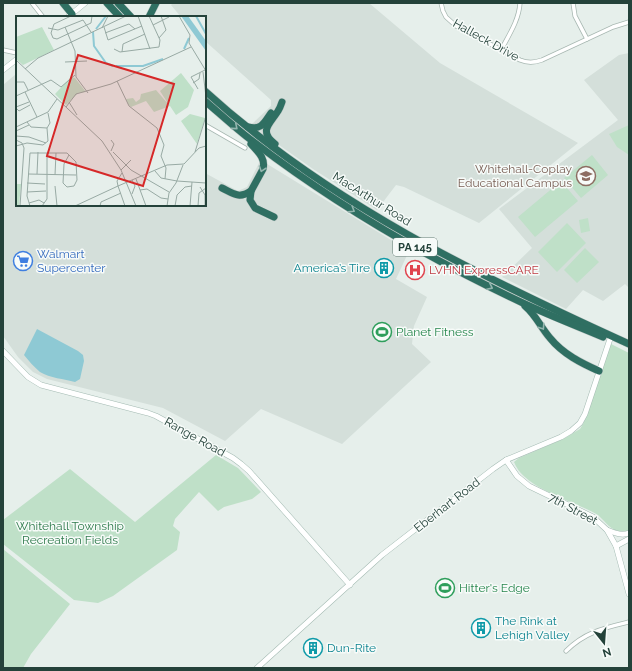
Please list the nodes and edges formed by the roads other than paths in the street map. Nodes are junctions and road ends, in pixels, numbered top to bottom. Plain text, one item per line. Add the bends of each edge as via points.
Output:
1 (32, 3) edge
2 (63, 3) edge
3 (85, 3) edge
4 (107, 3) edge
5 (118, 3) edge
6 (156, 3) edge
7 (441, 3) edge
8 (520, 3) edge
9 (573, 3) edge
10 (70, 15) edge
11 (42, 16) edge
12 (119, 16) edge
13 (130, 16) edge
14 (150, 16) edge
15 (629, 22) edge
16 (587, 39) junction
17 (3, 50) edge
18 (501, 50) junction
19 (16, 54) edge
20 (16, 60) edge
21 (3, 70) edge
22 (206, 92) edge
23 (206, 102) edge
24 (206, 126) edge
25 (247, 127) junction
26 (247, 137) junction
27 (245, 148) dead end
28 (289, 158) junction
29 (222, 188) dead end
30 (251, 191) junction
31 (274, 217) dead end
32 (515, 299) junction
33 (610, 338) junction
34 (629, 344) edge
35 (629, 349) edge
36 (3, 351) edge
37 (599, 371) junction
38 (506, 460) junction
39 (607, 530) junction
40 (629, 533) edge
41 (629, 540) edge
42 (616, 546) junction
43 (350, 585) junction
44 (629, 594) edge
45 (629, 622) edge
46 (566, 651) dead end
47 (257, 668) edge

1 - 11 street
2 - 10 highway
3 - 10 street
4 - 12 highway
5 - 13 highway
6 - 14 highway
7 - 18 street, Halleck Drive via 446,17 456,26
8 - 18 street via 514,25
9 - 16 street via 575,16
15 - 16 street, Halleck Drive
16 - 18 street, Halleck Drive via 534,62 520,60
17 - 19 street
20 - 21 street
22 - 25 highway, MacArthur Road / PA 145
23 -> 26 highway, MacArthur Road / PA 145
24 - 27 street
25 - 28 highway, MacArthur Road / PA 145
25 - 28 highway via 259,127 282,102 268,125 267,132 269,138 285,151
26 -> 30 highway via 264,161 263,169
26 -> 32 highway, MacArthur Road / PA 145 via 310,183 378,226
28 - 33 highway, MacArthur Road / PA 145 via 344,196 443,255
29 - 30 highway via 238,196
30 - 31 highway via 250,200 253,206
32 - 33 highway, MacArthur Road / PA 145
32 -> 37 highway via 529,310 551,340 565,353
33 - 34 highway, MacArthur Road / PA 145
33 - 35 highway, MacArthur Road / PA 145
33 - 37 street, Eberhart Road
36 - 43 street, Range Road via 28,377 41,385 156,416 233,458 249,471
37 - 38 street, Eberhart Road via 585,414 576,428
38 - 39 street, 7th Street via 517,476 529,486 593,517
38 - 43 street, Eberhart Road via 382,555
39 - 40 street via 617,534
39 - 42 street, 7th Street
41 - 42 street
42 - 44 street, 7th Street
43 - 47 street, Eberhart Road
45 - 46 street via 591,633 576,641

